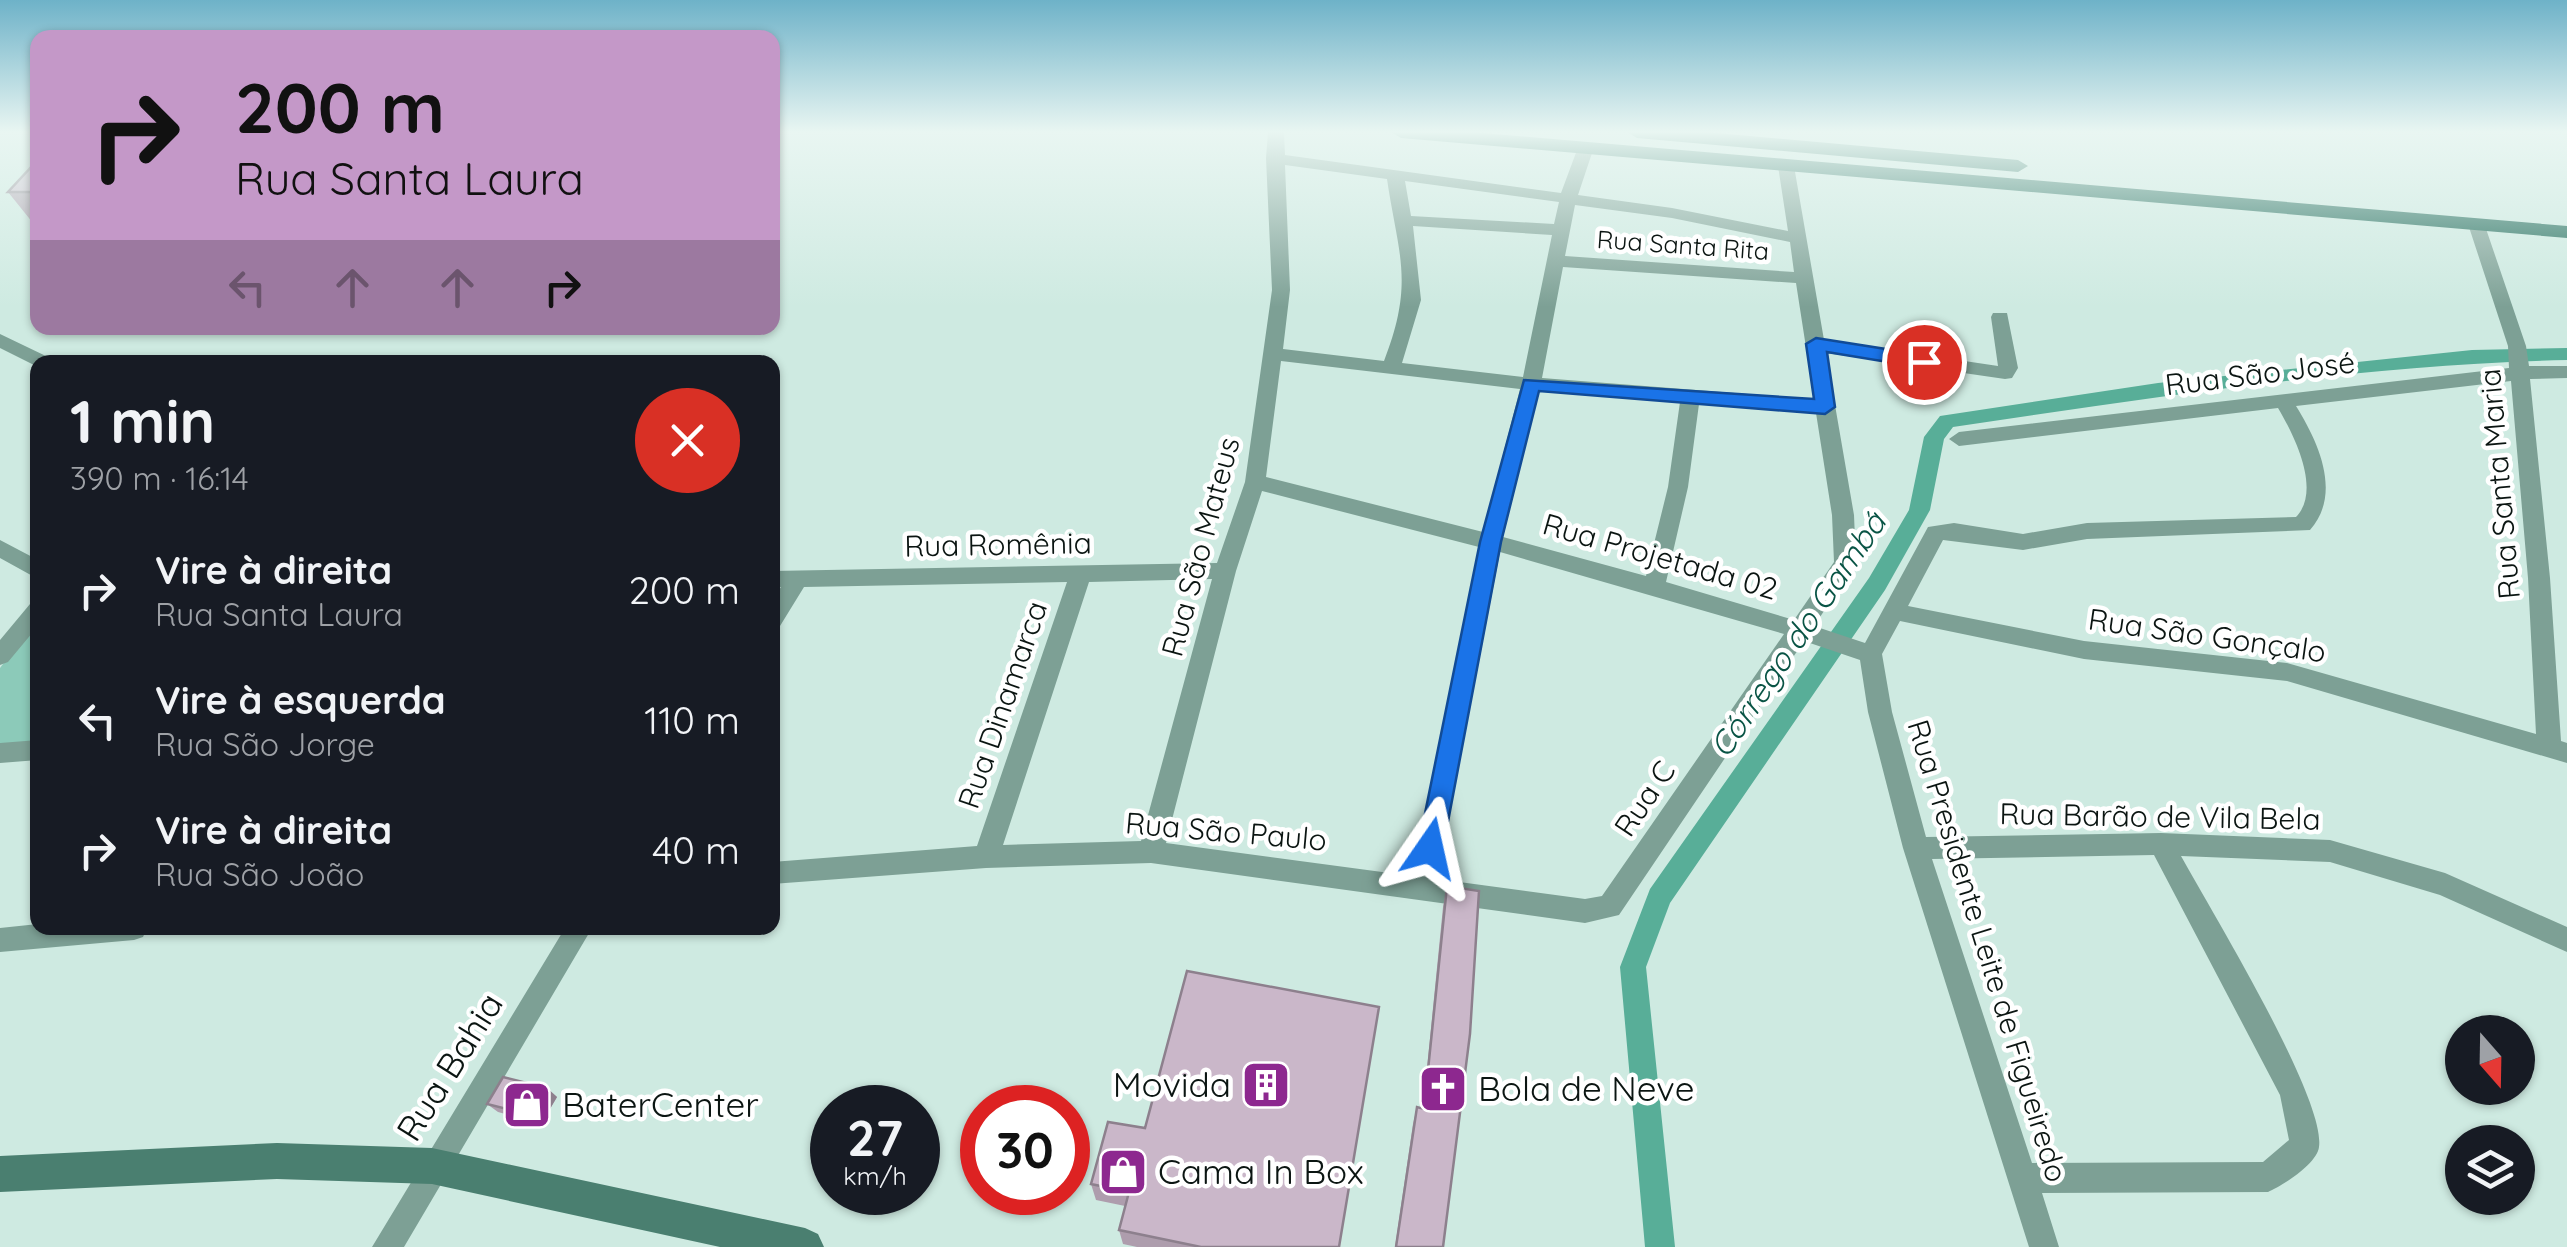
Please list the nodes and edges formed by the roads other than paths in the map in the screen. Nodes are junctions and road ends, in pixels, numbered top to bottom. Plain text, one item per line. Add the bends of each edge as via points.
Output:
1 (1276, 190) edge
2 (1397, 190) edge
3 (1514, 190) edge
4 (1572, 190) edge
5 (1790, 190) edge
6 (2074, 190) edge
7 (2289, 190) edge
8 (1568, 198) junction
9 (2567, 215) edge
10 (1400, 220) junction
11 (2477, 224) junction
12 (1560, 230) junction
13 (2567, 232) edge
14 (1798, 238) junction
15 (1558, 261) junction
16 (1804, 278) junction
17 (2000, 317) dead end
18 (1, 341) edge
19 (1816, 344) junction
20 (1274, 354) junction
21 (30, 356) edge
22 (1391, 368) junction
23 (2521, 372) junction
24 (2567, 372) edge
25 (1531, 384) junction
26 (1690, 398) junction
27 (2284, 402) junction
28 (1825, 407) junction
29 (1959, 439) dead end
30 (1255, 482) junction
31 (1490, 542) junction
32 (0, 548) edge
33 (30, 567) edge
34 (1224, 570) junction
35 (1081, 574) junction
36 (796, 579) junction
37 (780, 580) edge
38 (1654, 586) junction
39 (780, 606) edge
40 (1892, 611) junction
41 (30, 620) edge
42 (1809, 631) junction
43 (1867, 652) junction
44 (0, 656) edge
45 (2558, 750) edge
46 (30, 751) edge
47 (0, 753) edge
48 (2161, 844) junction
49 (1916, 848) junction
50 (1151, 852) junction
51 (986, 857) junction
52 (780, 873) edge
53 (1423, 886) junction
54 (1610, 907) joint
55 (56, 935) edge
56 (575, 935) edge
57 (0, 940) edge
58 (2567, 940) edge
59 (432, 1166) junction
60 (18, 1172) edge
61 (2023, 1178) junction
62 (0, 1194) edge
63 (387, 1247) edge
64 (806, 1247) edge
65 (2044, 1247) edge

1 - 20 street, Rua São Mateus via 1281,290
2 - 10 street
3 - 8 street
4 - 8 street
5 - 14 street, Rua C
6 - 11 main road
7 - 9 main road
8 - 12 street
8 - 14 street
10 - 12 street
10 - 22 street via 1412,303
11 - 13 main road
11 - 23 street, Rua Santa Maria
12 - 15 street
14 - 16 street, Rua C
15 - 16 street, Rua Santa Rita
15 - 25 street
16 - 19 street, Rua C
17 - 19 street via 2005,373
18 - 21 street
19 - 28 street, Rua C
20 - 22 street
20 - 30 street, Rua São Mateus
22 - 25 street
23 - 24 street, Rua São José
23 - 27 street, Rua São José
23 - 45 street, Rua Santa Maria
25 - 26 street
25 - 31 street
26 - 28 street
26 - 38 street
27 - 29 street, Rua São José
27 - 40 street via 2303,436 2316,486 2310,520 2087,532 2023,542 1944,532 1930,539
28 - 42 street, Rua C via 1845,563
30 - 31 street, Rua Projetada 02
30 - 34 street, Rua São Mateus
31 - 38 street, Rua Projetada 02
31 - 53 street
32 - 33 street
34 - 35 street, Rua Romênia
34 - 50 street, Rua São Mateus
35 - 36 street, Rua Romênia
35 - 51 street, Rua Dinamarca
36 - 37 street, Rua Romênia
36 - 39 street
38 - 42 street, Rua Projetada 02
40 - 43 street
40 - 45 street, Rua São Gonçalo via 2084,650 2287,672
41 - 44 street
42 - 43 street, Rua Projetada 02
42 - 54 street, Rua C
43 - 49 street, Rua Presidente Leite de Figueiredo
46 - 47 street
48 - 49 street, Rua Barão de Vila Bela
48 - 58 street, Rua Barão de Vila Bela via 2330,851 2445,885
48 - 61 street via 2294,1092 2305,1146 2268,1177
49 - 61 street, Rua Presidente Leite de Figueiredo
50 - 51 street, Rua São Paulo
50 - 53 street, Rua São Paulo
51 - 52 street, Rua São Paulo
53 - 54 street, Rua São Paulo via 1584,910
55 - 57 street
56 - 59 street, Rua Bahia
59 - 60 main road via 276,1161
59 - 63 street, Rua Bahia
59 - 64 main road
60 - 62 street
61 - 65 street, Rua Presidente Leite de Figueiredo

